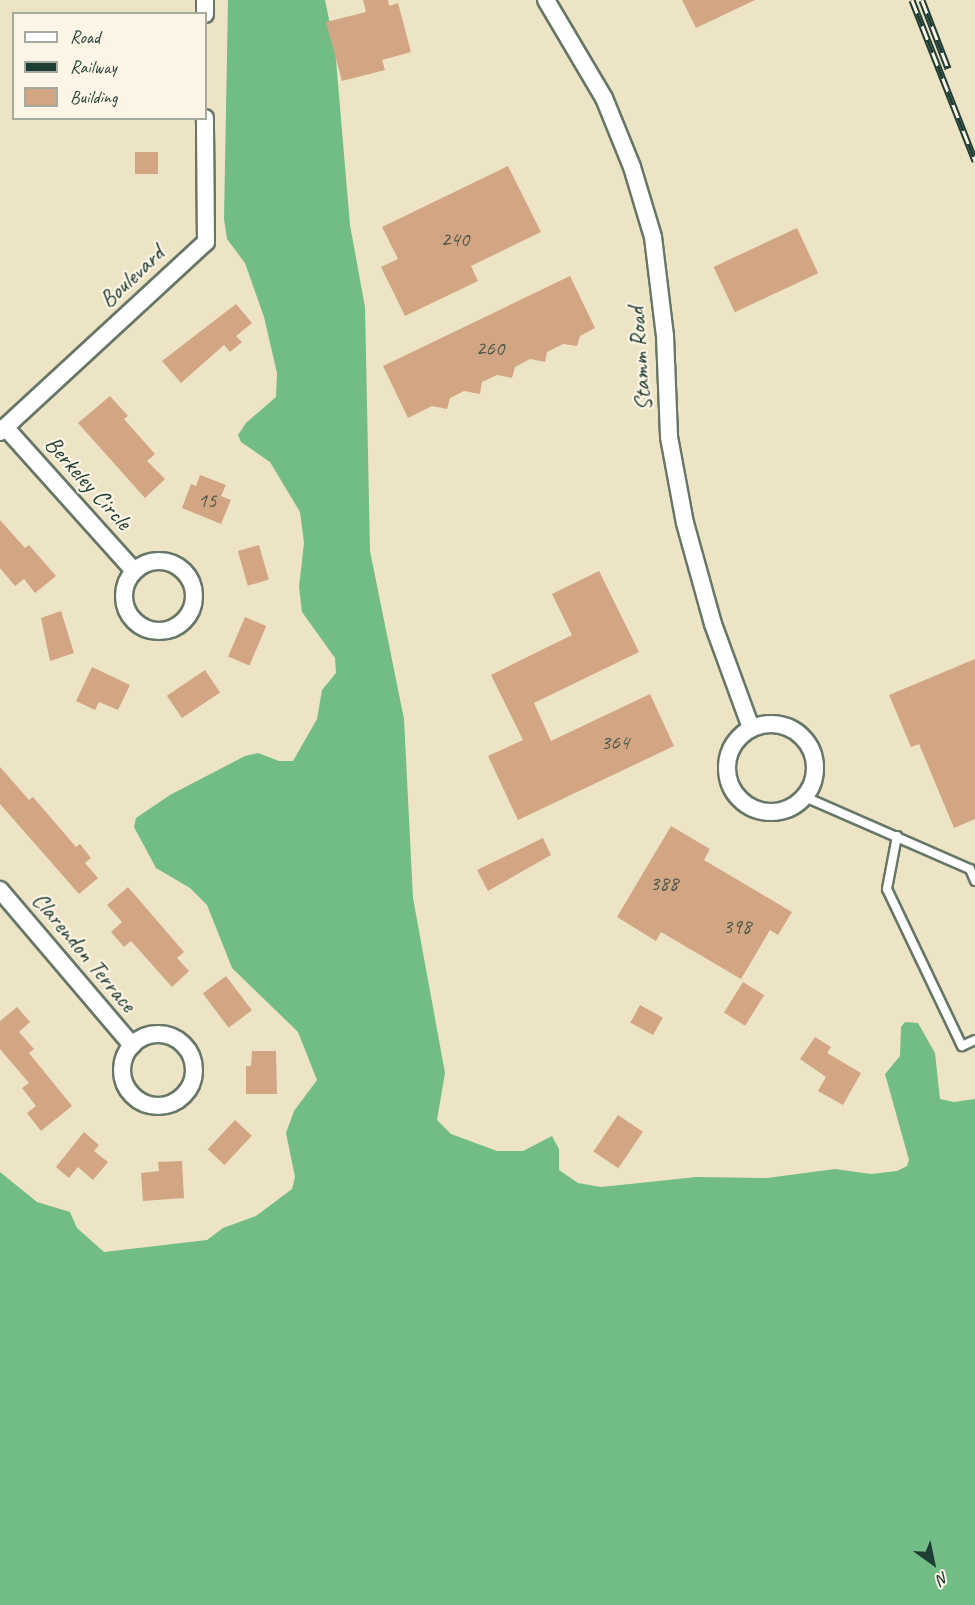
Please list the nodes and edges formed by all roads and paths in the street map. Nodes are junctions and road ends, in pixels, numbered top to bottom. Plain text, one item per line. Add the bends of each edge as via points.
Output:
1 (546, 0) edge
2 (205, 120) edge
3 (2, 429) edge
4 (134, 571) junction
5 (751, 728) junction
6 (805, 797) junction
7 (897, 836) junction
8 (975, 881) edge
9 (0, 890) edge
10 (975, 1040) edge
11 (132, 1045) junction

1 - 5 street, Stamm Road via 604,98 632,167 653,237 665,336 669,437 685,523 713,624
2 - 3 street, Boulevard via 206,242
3 - 4 street, Berkeley Circle
4 - 4 street via 162,561 181,569 188,576 194,596 187,616 161,631 141,626 124,600
5 - 6 street via 768,723 785,726 800,734 811,747 816,764 814,782
5 - 6 street via 737,739 729,754 729,780 742,802 757,810 775,812 792,808
6 - 7 lane
7 - 8 lane via 970,869
7 - 10 lane via 887,890 962,1046
9 - 11 street, Clarendon Terrace
11 - 11 street, Clarendon Terrace via 153,1034 177,1039 186,1047 195,1069 188,1092 168,1106 156,1107 135,1098 123,1078 122,1066

